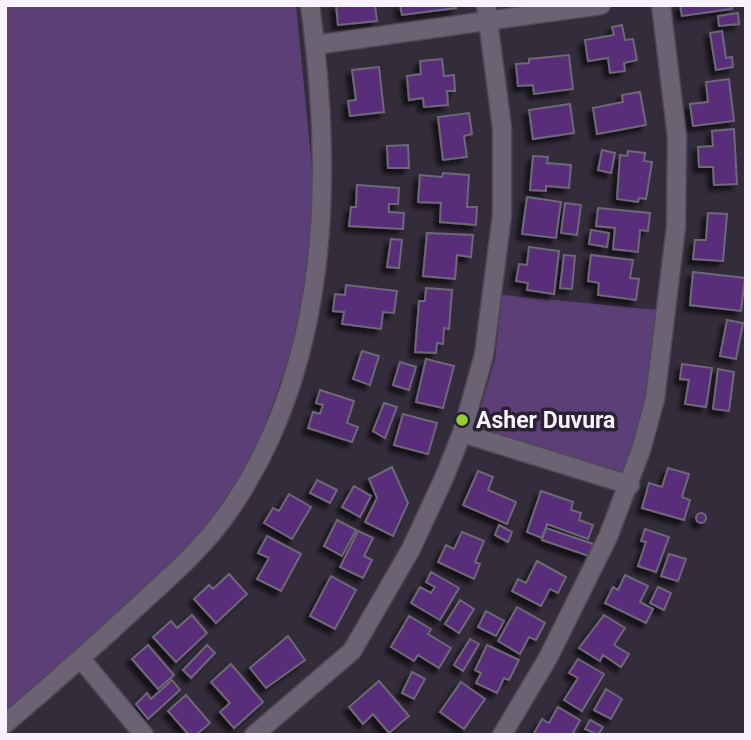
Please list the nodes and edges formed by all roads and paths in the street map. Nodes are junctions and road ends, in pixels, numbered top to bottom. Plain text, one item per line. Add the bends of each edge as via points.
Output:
1 (310, 5) edge
2 (601, 5) edge
3 (661, 5) edge
4 (487, 13) edge
5 (315, 45) junction
6 (462, 433) junction
7 (629, 485) junction
8 (81, 659) junction
9 (5, 724) edge
10 (144, 735) edge
11 (254, 735) edge
12 (502, 735) edge

1 - 5 street
2 - 4 street
3 - 7 street via 677,137 676,227 655,399
4 - 5 street
4 - 6 street via 502,128 502,215 484,355
5 - 8 street via 322,124 322,230 311,316 290,386 263,452 232,508 194,555
6 - 7 street
6 - 11 street via 411,549 364,634 352,651
7 - 12 street via 548,658
8 - 9 street
8 - 10 street

